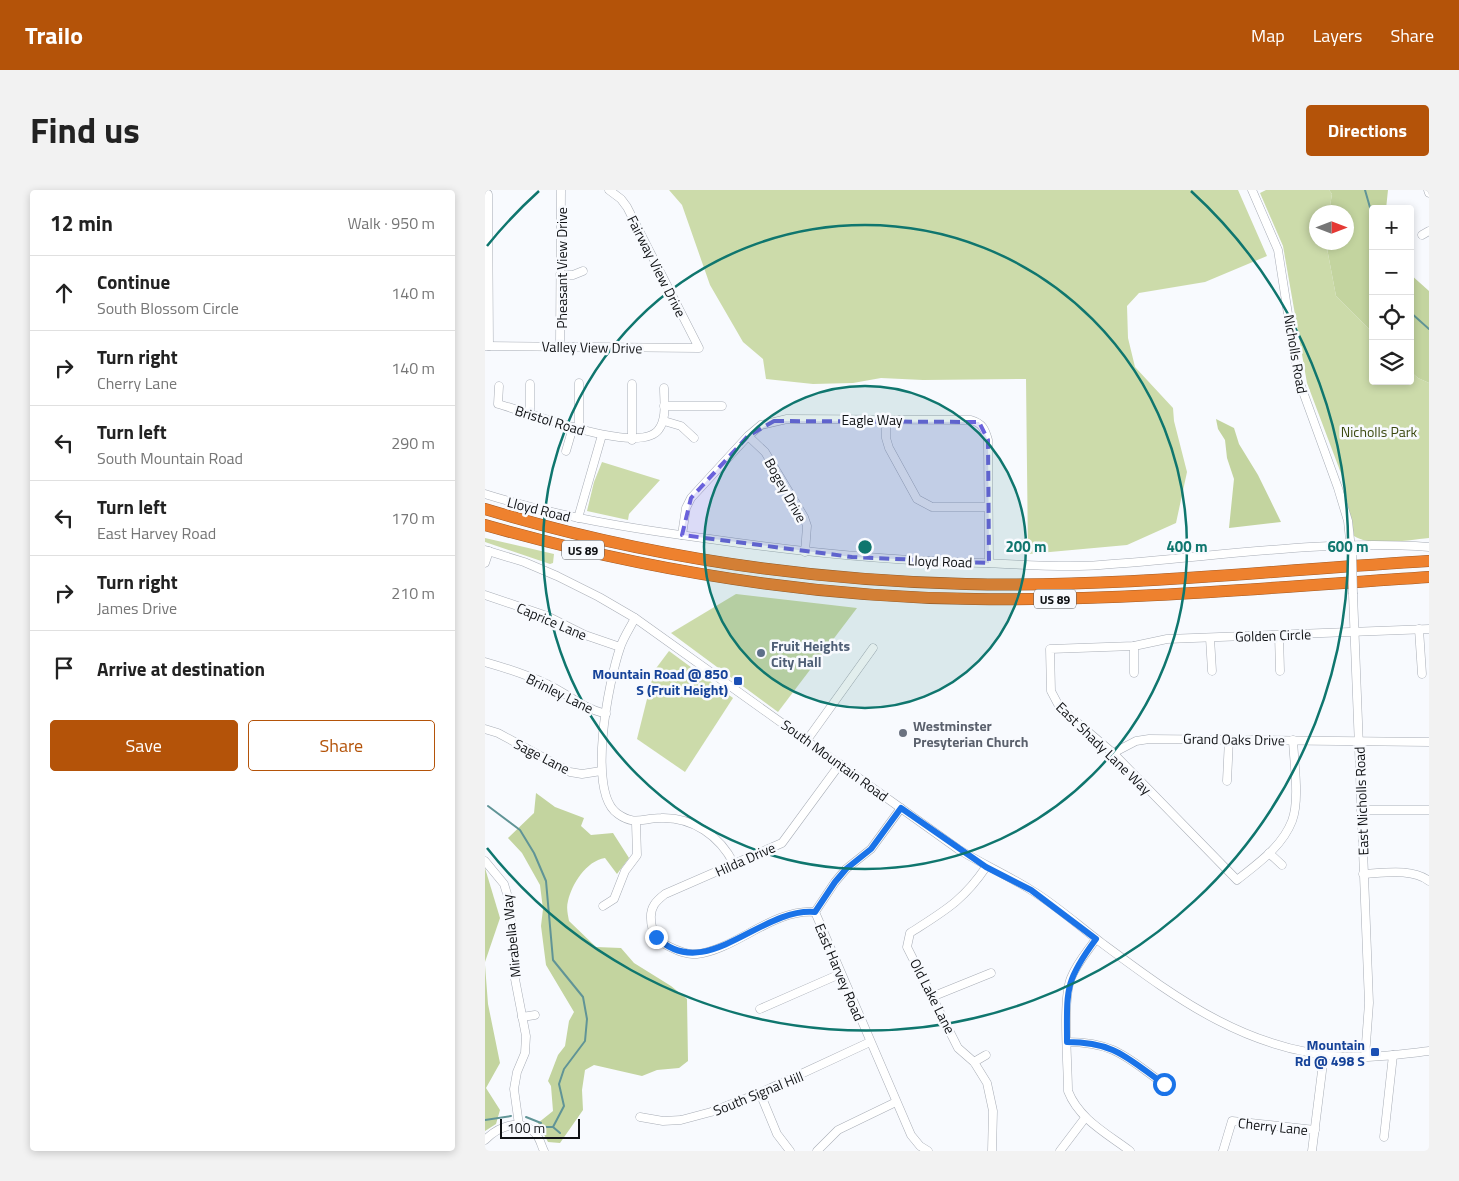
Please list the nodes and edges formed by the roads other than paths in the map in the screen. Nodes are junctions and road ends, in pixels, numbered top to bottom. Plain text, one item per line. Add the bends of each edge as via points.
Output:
1 (561, 190) edge
2 (609, 190) edge
3 (1252, 190) edge
4 (486, 193) edge
5 (583, 271) dead end
6 (560, 275) junction
7 (487, 346) edge
8 (560, 346) junction
9 (699, 348) joint
10 (579, 383) dead end
11 (530, 384) dead end
12 (632, 384) dead end
13 (499, 386) dead end
14 (664, 388) dead end
15 (664, 406) junction
16 (721, 406) dead end
17 (530, 413) junction
18 (886, 419) junction
19 (664, 421) junction
20 (576, 427) junction
21 (602, 435) junction
22 (748, 436) junction
23 (694, 438) dead end
24 (631, 440) junction
25 (565, 452) dead end
26 (485, 494) edge
27 (988, 507) junction
28 (485, 509) edge
29 (577, 518) junction
30 (485, 525) edge
31 (682, 536) junction
32 (1351, 546) junction
33 (1429, 547) edge
34 (487, 551) edge
35 (805, 552) junction
36 (1429, 561) edge
37 (485, 563) edge
38 (989, 563) junction
39 (1429, 577) edge
40 (485, 594) edge
41 (635, 618) junction
42 (1429, 629) edge
43 (1419, 630) junction
44 (1354, 632) junction
45 (1279, 636) junction
46 (1210, 638) junction
47 (1117, 646) joint
48 (1134, 646) junction
49 (620, 647) junction
50 (873, 648) dead end
51 (485, 662) edge
52 (1211, 671) dead end
53 (1280, 671) dead end
54 (1134, 673) dead end
55 (1422, 674) dead end
56 (606, 714) junction
57 (485, 729) edge
58 (807, 740) junction
59 (1229, 740) junction
60 (1293, 740) junction
61 (1358, 741) junction
62 (1429, 742) edge
63 (1113, 753) junction
64 (841, 764) junction
65 (601, 772) junction
66 (1227, 781) dead end
67 (901, 808) junction
68 (1361, 810) junction
69 (1429, 810) edge
70 (636, 823) junction
71 (1269, 853) junction
72 (485, 861) edge
73 (734, 864) junction
74 (1282, 865) dead end
75 (986, 867) junction
76 (1363, 874) junction
77 (1429, 880) edge
78 (603, 906) dead end
79 (815, 912) junction
80 (1096, 939) junction
81 (840, 974) junction
82 (991, 974) dead end
83 (934, 996) junction
84 (760, 1009) dead end
85 (535, 1015) dead end
86 (522, 1018) junction
87 (870, 1042) junction
88 (1067, 1042) junction
89 (1429, 1051) edge
90 (986, 1055) dead end
91 (1324, 1055) junction
92 (1393, 1055) junction
93 (1365, 1057) junction
94 (974, 1062) junction
95 (1164, 1084) dead end
96 (760, 1093) junction
97 (896, 1102) junction
98 (640, 1117) dead end
99 (1085, 1118) junction
100 (519, 1125) junction
101 (1315, 1130) junction
102 (1385, 1137) dead end
103 (485, 1140) edge
104 (544, 1151) edge
105 (790, 1151) edge
106 (817, 1151) edge
107 (928, 1151) edge
108 (992, 1151) edge
109 (1059, 1151) edge
110 (1130, 1151) edge
111 (1223, 1151) edge
112 (1312, 1151) edge

1 - 6 street, Pheasant View Drive
2 - 9 street, Fairway View Drive via 627,207
3 - 32 street, Nicholls Road via 1278,250 1299,383 1338,488 1348,521
4 - 7 street
5 - 6 street
6 - 8 street, Pheasant View Drive
7 - 8 street, Valley View Drive
8 - 9 street, Valley View Drive
10 - 20 street
11 - 17 street
12 - 24 street
13 - 17 street, Bristol Road via 498,404
14 - 15 street
15 - 16 street
15 - 19 street
17 - 20 street, Bristol Road
18 - 22 street, Eagle Way via 774,421 761,425
18 - 27 street via 889,448 917,499 932,507
18 - 27 street, Eagle Way via 979,422 988,440
19 - 23 street via 681,426
19 - 24 street, Bristol Road via 652,437
20 - 21 street, Bristol Road
20 - 25 street
21 - 24 street, Bristol Road
21 - 29 street, Bristol Road
22 - 31 street, Eagle Way via 691,498 686,508
22 - 35 street, Bogey Drive via 765,452 804,516 807,526
26 - 29 street, Lloyd Road
27 - 38 street, Eagle Way
28 - 36 highway, US 89 via 609,542 744,566 939,583 1082,583
29 - 31 street, Lloyd Road
30 - 39 highway, US 89 via 569,547 681,570 770,584 904,597 1083,598
31 - 35 street, Lloyd Road
32 - 33 street, Lloyd Road via 1392,544
32 - 38 street, Lloyd Road via 1098,565
32 - 44 street, East Nicholls Road, bridge
34 - 37 street
34 - 41 street, South Mountain Road via 557,576
35 - 38 street, Lloyd Road via 907,561
40 - 49 street, Caprice Lane
41 - 49 street
41 - 58 street, South Mountain Road
42 - 43 street, Golden Circle
43 - 44 street, Golden Circle
43 - 55 street
44 - 45 street, Golden Circle
44 - 61 street, East Nicholls Road
45 - 46 street, Golden Circle
45 - 53 street
46 - 48 street, Golden Circle via 1167,639
46 - 52 street
47 - 48 street, Golden Circle
47 - 63 street, East Shady Lane Way via 1050,649 1050,683 1054,700
48 - 54 street
49 - 56 street
50 - 58 street
51 - 56 street, Brinley Lane via 549,685 587,709
56 - 65 street
57 - 65 street, Sage Lane via 570,772
58 - 64 street, South Mountain Road
59 - 60 street, Grand Oaks Drive
59 - 63 street, Grand Oaks Drive via 1149,739
59 - 66 street
60 - 61 street, Grand Oaks Drive
60 - 71 street via 1295,803 1292,821
61 - 62 street, Grand Oaks Drive
61 - 68 street, East Nicholls Road
63 - 71 street, East Shady Lane Way via 1237,880
64 - 67 street, South Mountain Road
64 - 73 street, Hilda Drive via 782,843
65 - 70 street via 607,799 616,813
67 - 75 street, South Mountain Road
67 - 79 street, East Harvey Road via 871,849 835,882
68 - 69 street
68 - 76 street, East Nicholls Road
70 - 73 street via 675,818 696,824 717,839
70 - 78 street via 637,855 625,871 614,898
71 - 74 street
72 - 86 street, Mirabella Way via 507,890
73 - 79 street, Hilda Drive via 665,894 651,909 656,937 664,944 689,954 708,951 793,913
75 - 80 street, South Mountain Road via 1031,890
75 - 83 street, Old Lake Lane via 971,889 910,933 907,940 907,947
76 - 77 street via 1409,873
76 - 93 street, East Nicholls Road via 1369,1003
79 - 81 street, East Harvey Road
80 - 88 street via 1070,980
80 - 91 street, South Mountain Road via 1196,1010 1265,1041
81 - 84 street
81 - 87 street, East Harvey Road
82 - 83 street
83 - 94 street, Old Lake Lane via 958,1048
85 - 86 street
86 - 100 street, Mirabella Way via 526,1045 515,1089
87 - 96 street, South Signal Hill
87 - 97 street, East Harvey Road
88 - 95 street via 1103,1045 1122,1054
88 - 99 street via 1068,1091 1073,1105
89 - 92 street, South Mountain Road
90 - 94 street
91 - 93 street, South Mountain Road
91 - 101 street
92 - 93 street, South Mountain Road
92 - 102 street
94 - 108 street, Old Lake Lane via 987,1083 993,1111
96 - 98 street, South Signal Hill via 681,1120
96 - 105 street via 777,1134
97 - 106 street via 838,1130
97 - 107 street, East Harvey Road via 911,1135
99 - 109 street
99 - 110 street
100 - 103 street via 503,1126
100 - 104 street via 535,1133
101 - 111 street, Cherry Lane via 1232,1121
101 - 112 street

